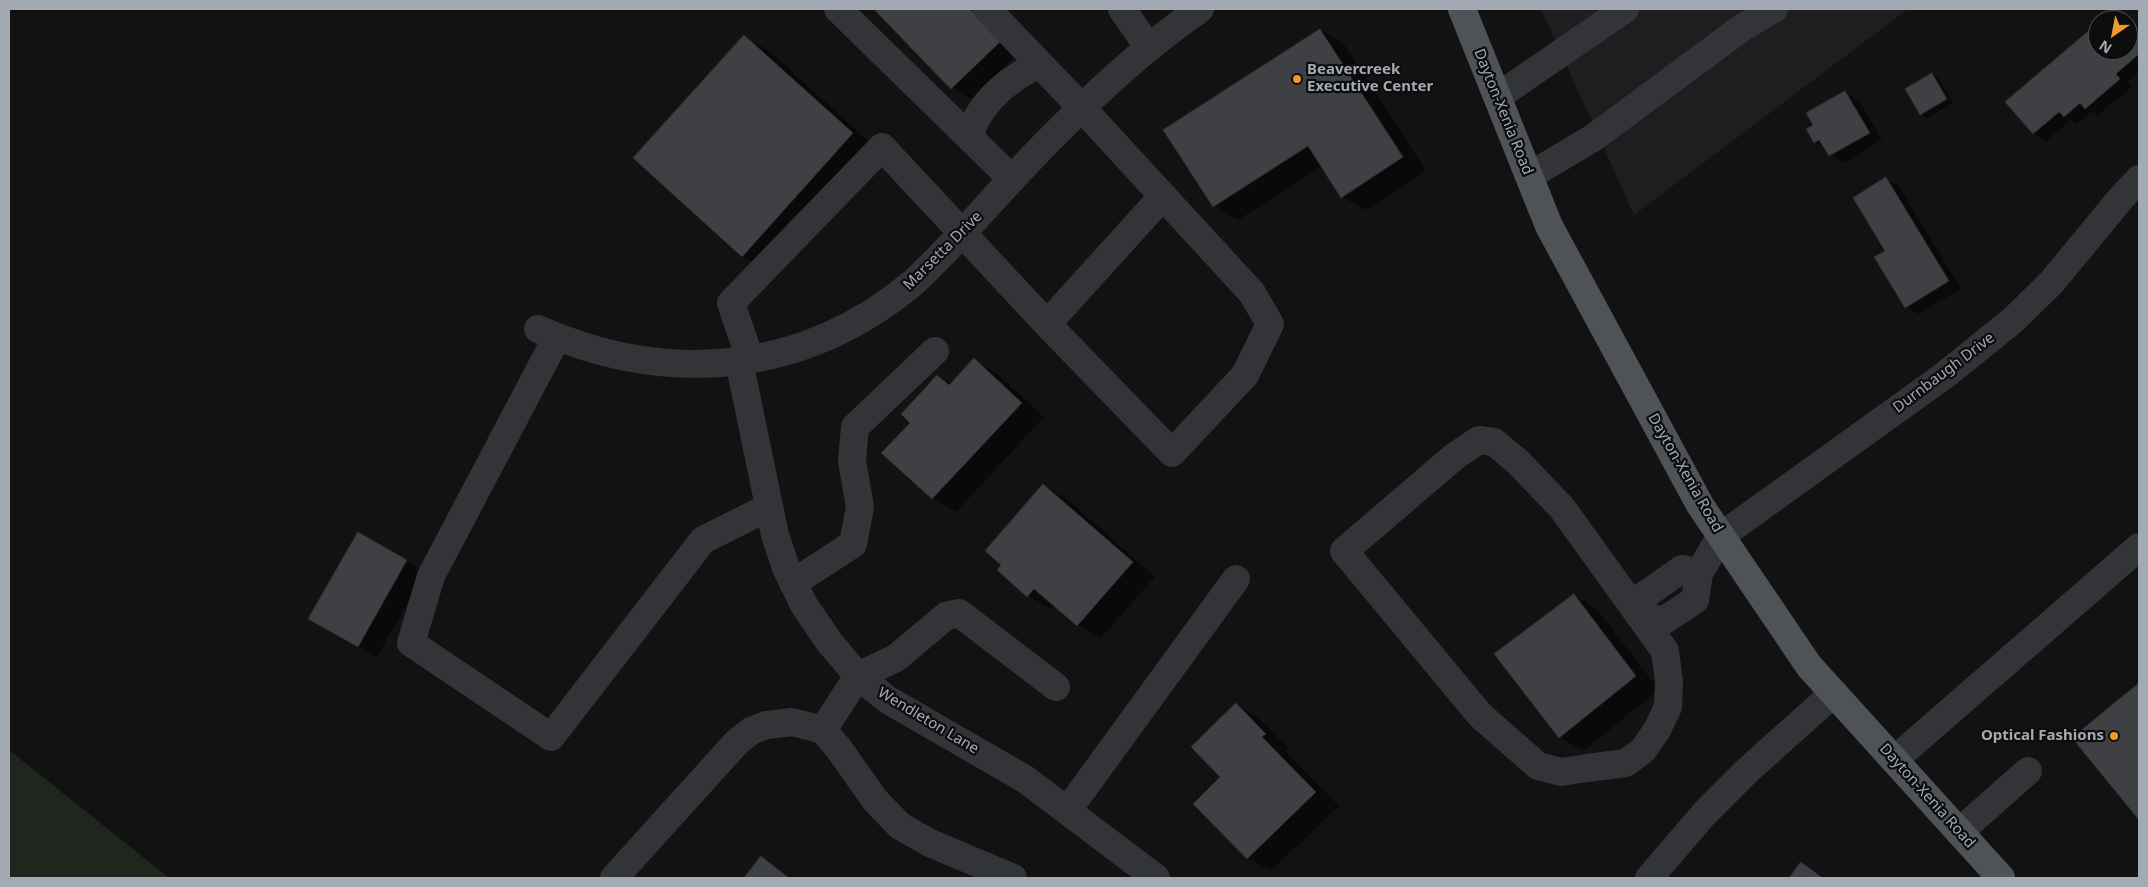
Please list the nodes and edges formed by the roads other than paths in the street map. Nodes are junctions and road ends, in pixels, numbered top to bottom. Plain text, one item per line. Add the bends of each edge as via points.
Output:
1 (838, 9) edge
2 (986, 9) edge
3 (1122, 9) edge
4 (1200, 9) edge
5 (1462, 9) edge
6 (1625, 9) edge
7 (1774, 9) edge
8 (1149, 48) junction
9 (1039, 64) junction
10 (1497, 97) junction
11 (1082, 108) junction
12 (970, 137) junction
13 (1529, 176) junction
14 (1012, 179) junction
15 (2139, 179) edge
16 (1163, 196) junction
17 (962, 233) junction
18 (1048, 324) junction
19 (935, 351) dead end
20 (745, 360) junction
21 (769, 507) junction
22 (1721, 536) junction
23 (2139, 547) edge
24 (1236, 579) dead end
25 (793, 583) junction
26 (1640, 614) junction
27 (858, 676) junction
28 (1056, 687) dead end
29 (1834, 693) junction
30 (823, 730) junction
31 (1894, 760) junction
32 (2028, 771) dead end
33 (1068, 811) junction
34 (1959, 832) junction
35 (614, 878) edge
36 (1013, 878) edge
37 (1156, 878) edge
38 (1649, 878) edge
39 (2001, 878) edge

1 - 12 street
2 - 9 street
3 - 8 street
4 - 8 street, Marsetta Drive
5 - 10 main road, Dayton-Xenia Road
6 - 10 street
7 - 13 street via 1743,27 1593,138
8 - 11 street, Marsetta Drive
9 - 11 street
9 - 12 street via 1019,74 996,94 976,119
10 - 13 main road, Dayton-Xenia Road
11 - 14 street, Marsetta Drive
11 - 16 street
12 - 14 street
13 - 22 main road, Dayton-Xenia Road via 1549,226 1700,505
14 - 17 street, Marsetta Drive
15 - 22 street, Durnbaugh Drive via 2051,283 2013,320 1945,375
16 - 18 street
16 - 18 street via 1252,293 1270,324 1245,375 1172,453
17 - 18 street
17 - 20 street, Marsetta Drive via 914,282 876,310 819,340
17 - 20 street, Wendleton Lane via 882,147 731,303
19 - 25 street via 855,426 852,461 860,507 853,544
20 - 21 street, Wendleton Lane
20 - 21 street, Marsetta Drive via 692,364 639,361 590,349 548,333 431,576 411,643 551,737 703,540
21 - 25 street, Wendleton Lane via 775,535
22 - 26 street via 1699,573 1695,600 1663,621
22 - 29 main road, Dayton-Xenia Road via 1810,666
23 - 31 street
24 - 33 street
25 - 27 street, Wendleton Lane via 817,627
26 - 26 street via 1665,651 1668,707 1657,730 1643,750 1626,763 1561,772 1538,766 1480,715 1344,551 1454,456 1479,440 1494,442 1562,508
27 - 28 street via 896,658 946,616 959,613
27 - 30 street
27 - 33 street, Wendleton Lane via 888,700 1025,779
29 - 31 main road, Dayton-Xenia Road
29 - 38 street via 1704,814
30 - 35 street via 792,722 766,725 751,731 737,742
30 - 36 street via 875,800 900,826 930,843
31 - 34 main road, Dayton-Xenia Road
32 - 34 street
33 - 37 street, Wendleton Lane
34 - 39 main road, Dayton-Xenia Road

